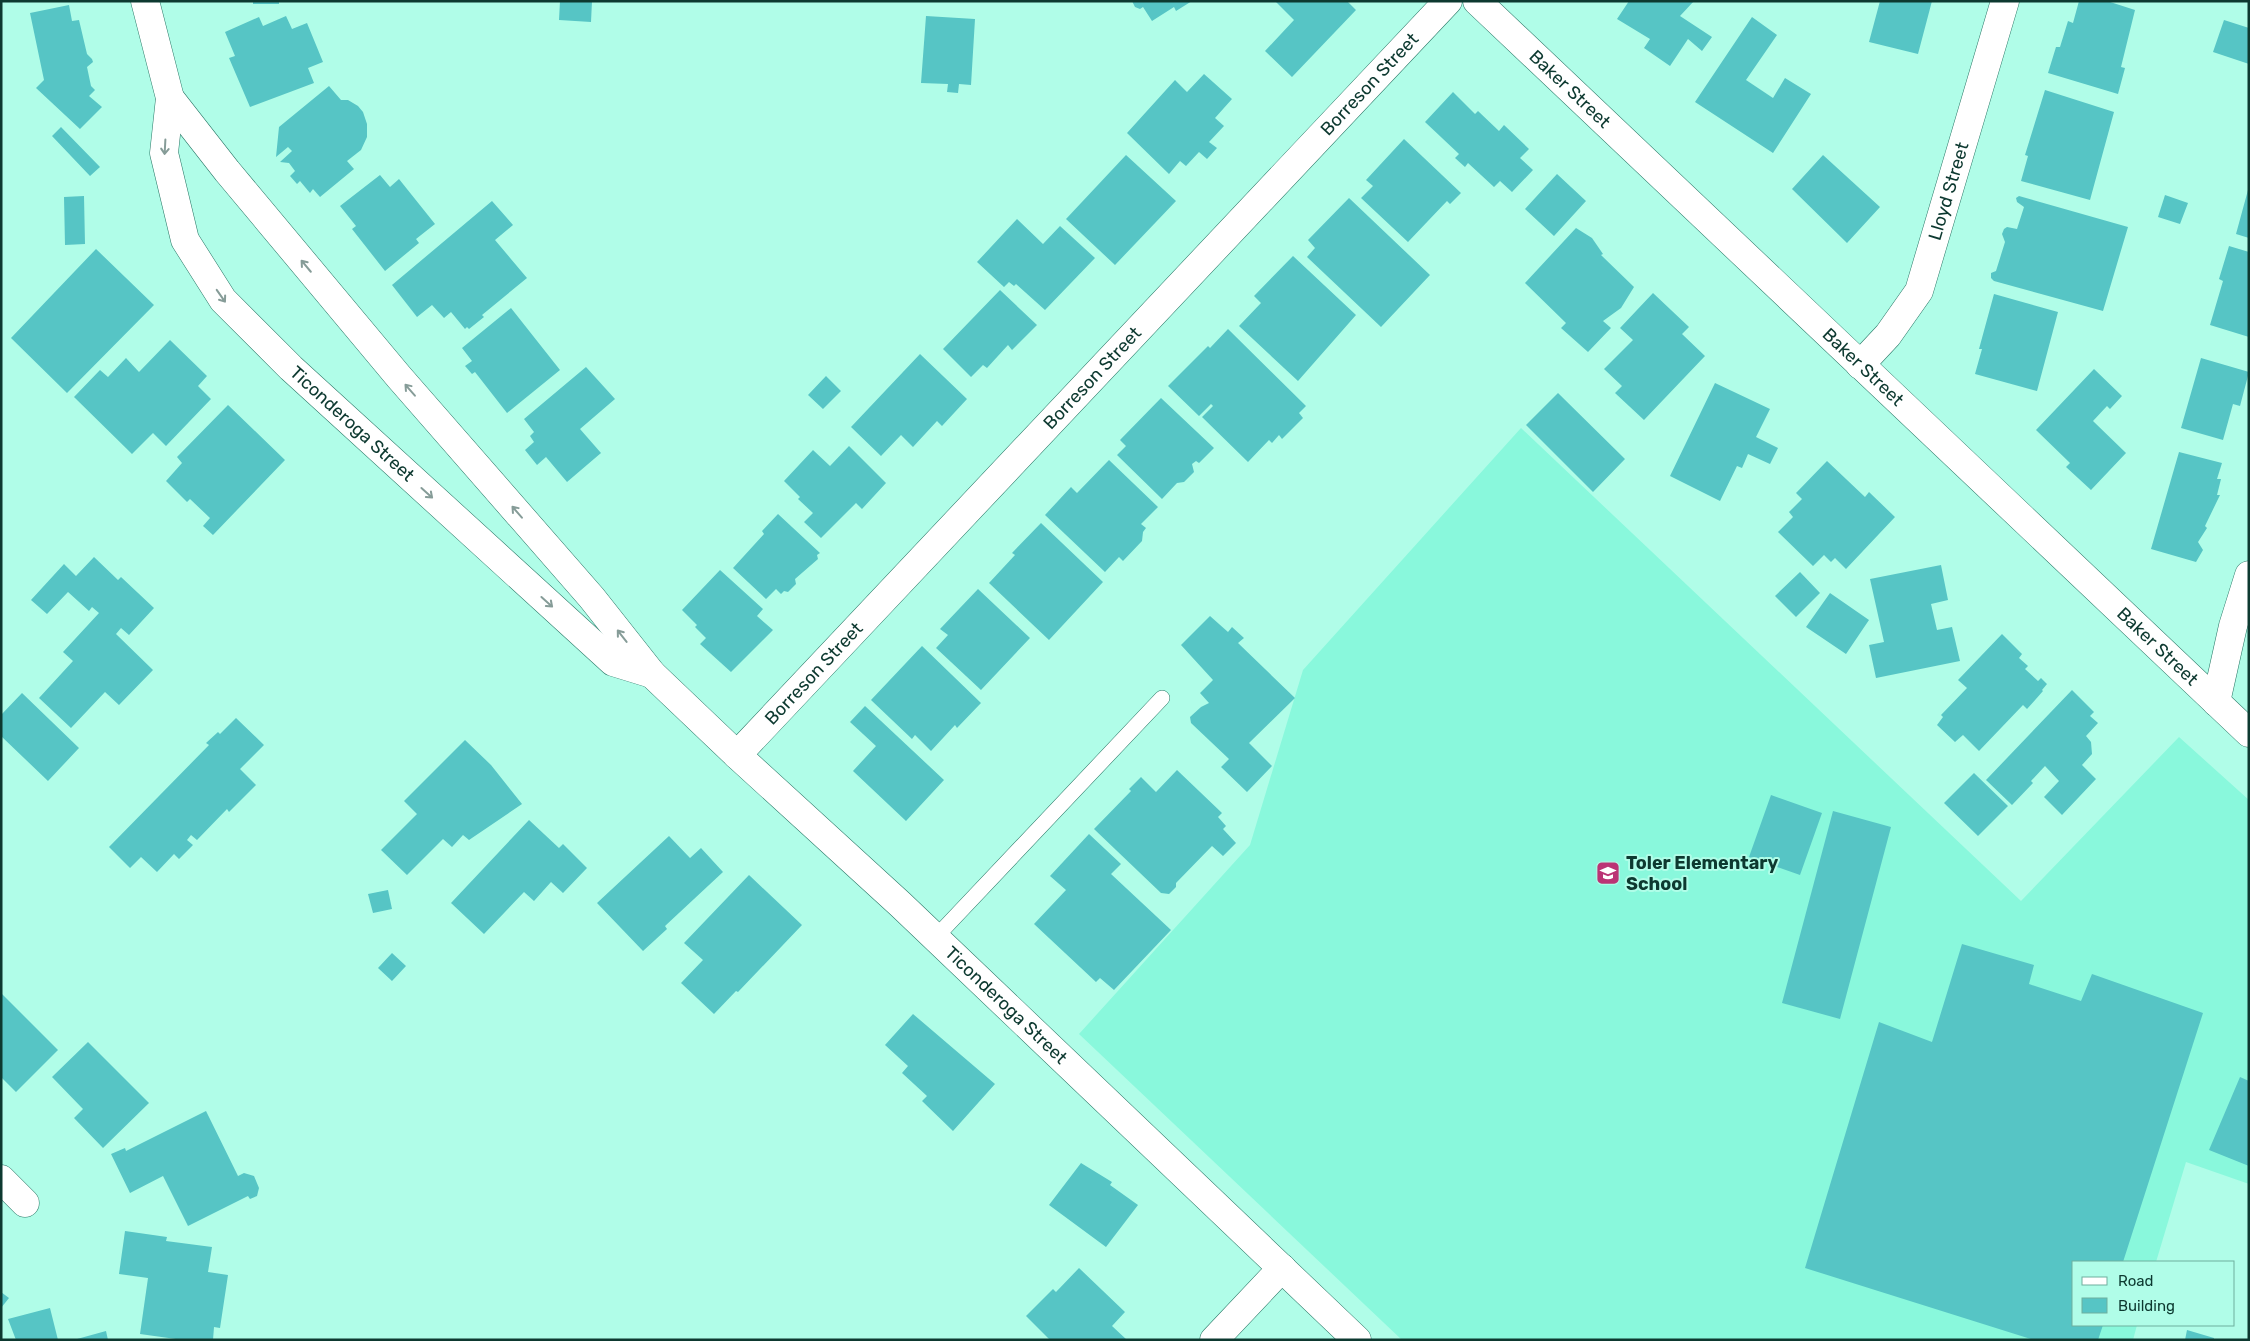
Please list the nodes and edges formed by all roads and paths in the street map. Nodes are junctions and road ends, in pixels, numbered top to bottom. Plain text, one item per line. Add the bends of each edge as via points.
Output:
1 (145, 1) edge
2 (1448, 1) edge
3 (1477, 1) edge
4 (2005, 1) edge
5 (170, 98) junction
6 (1860, 365) junction
7 (2249, 574) edge
8 (652, 674) junction
9 (1162, 698) dead end
10 (2216, 702) junction
11 (2249, 733) edge
12 (736, 755) junction
13 (935, 938) junction
14 (1, 1179) edge
15 (25, 1203) dead end
16 (1282, 1268) junction
17 (1214, 1340) edge
18 (1357, 1340) edge

1 - 5 street, Ticonderoga Street
2 - 12 street, Borreson Street
3 - 6 street, Baker Street
4 - 6 street, Lloyd Street via 1919,291 1888,335
8 -> 5 street, Ticonderoga Street via 592,598 399,377
5 -> 8 street, Ticonderoga Street via 164,153 186,240 222,300 291,368 613,662
6 - 10 street, Baker Street
7 - 10 street via 2233,626
8 - 12 street, Ticonderoga Street
9 - 13 lane
10 - 11 street, Baker Street
12 - 13 street, Ticonderoga Street
13 - 16 street, Ticonderoga Street
14 - 15 street
16 - 17 street
16 - 18 street, Ticonderoga Street

